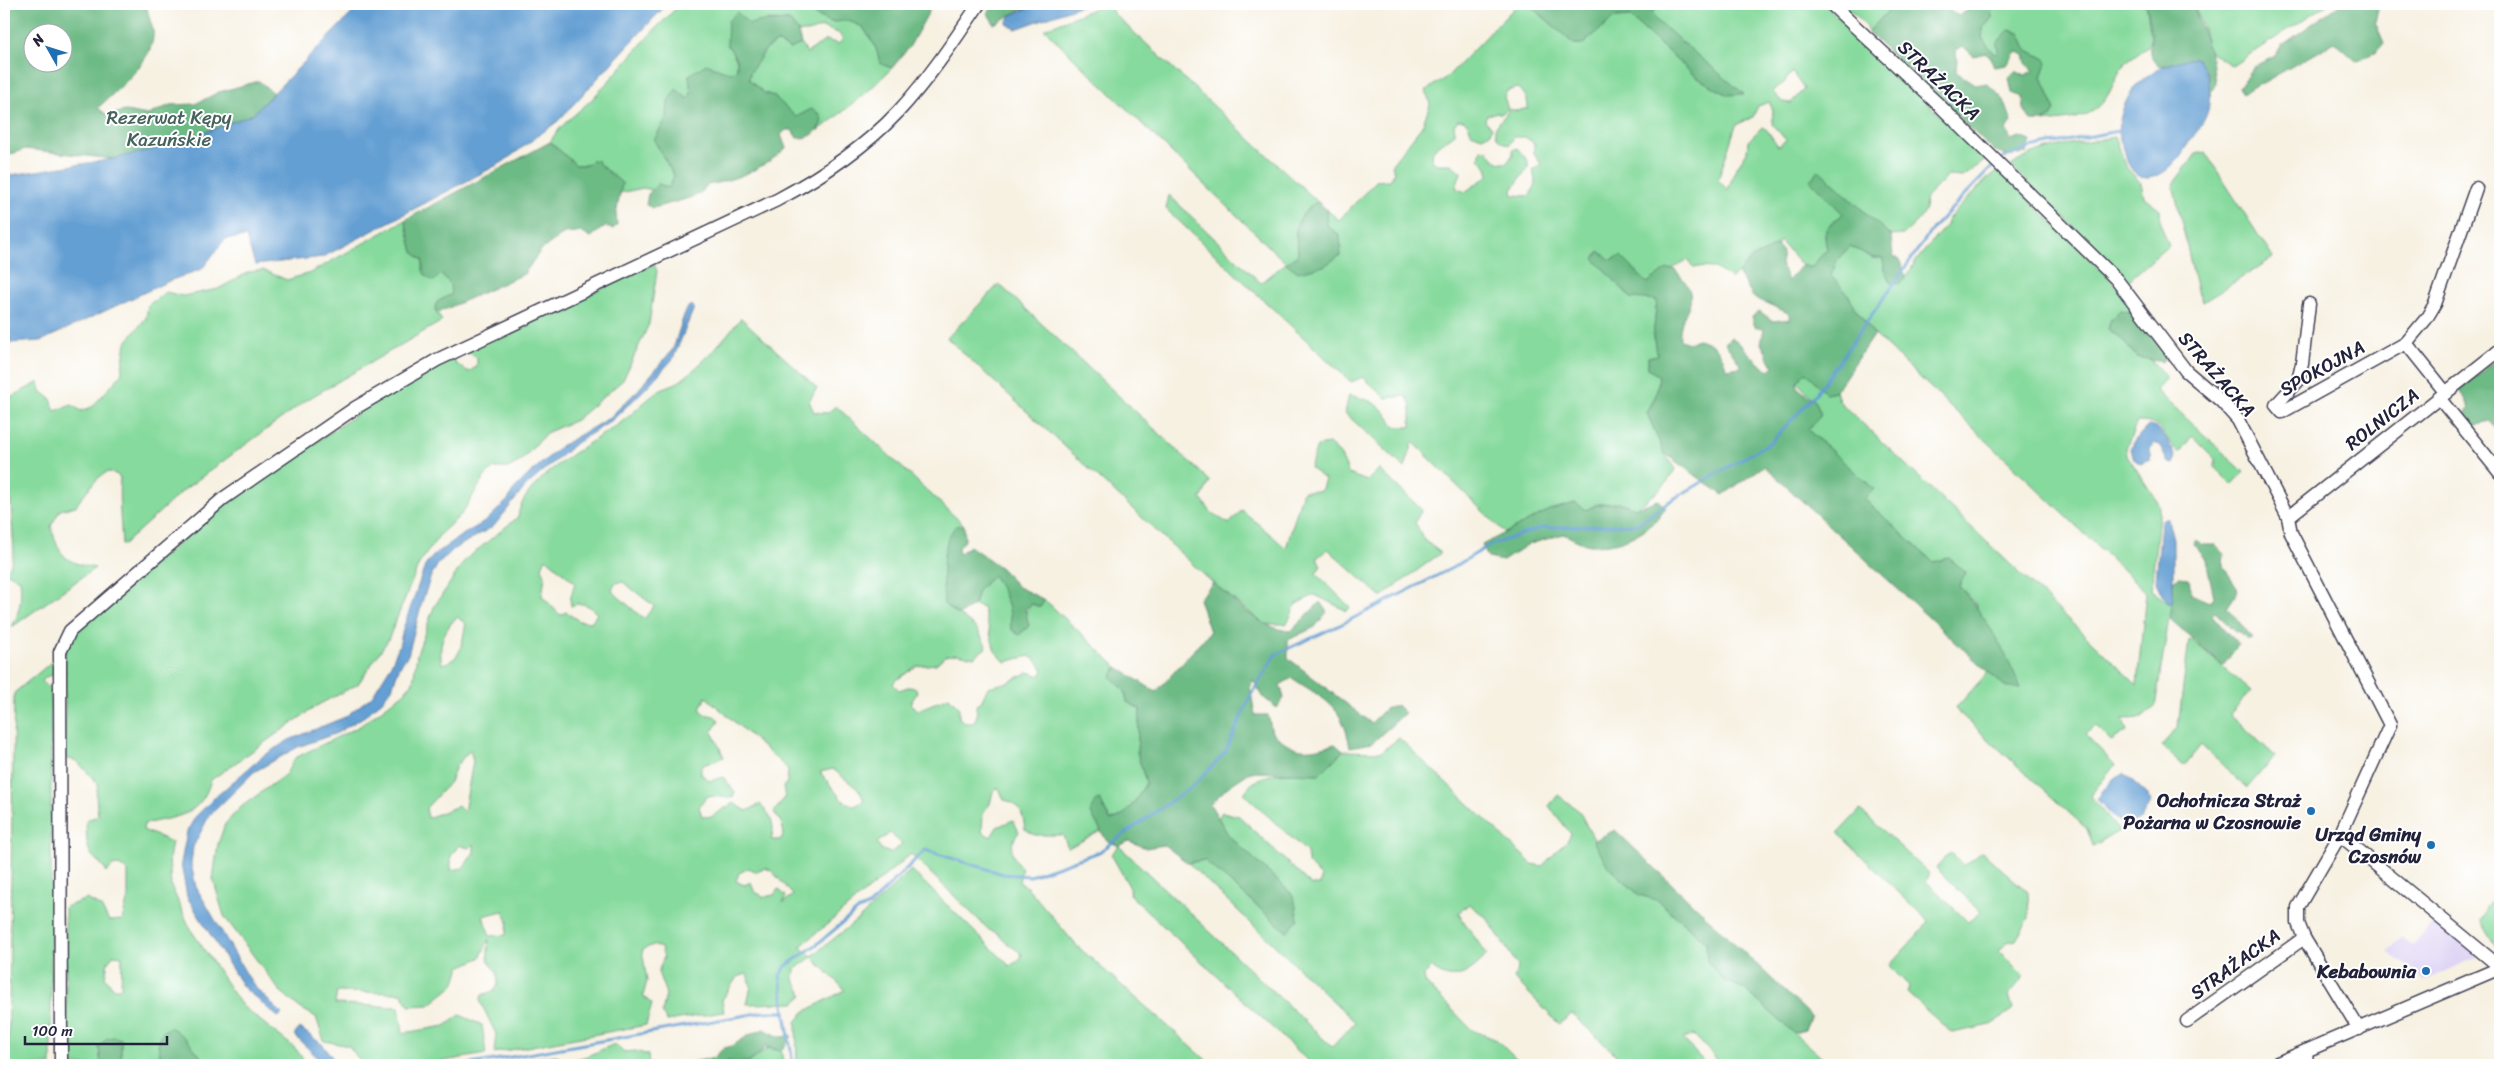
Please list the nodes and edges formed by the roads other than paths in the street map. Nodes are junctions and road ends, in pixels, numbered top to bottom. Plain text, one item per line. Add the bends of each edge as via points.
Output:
1 (980, 4) edge
2 (1832, 4) edge
3 (2476, 188) dead end
4 (2309, 304) dead end
5 (2406, 343) junction
6 (2500, 350) edge
7 (2442, 396) junction
8 (2500, 473) edge
9 (2288, 517) junction
10 (2340, 835) junction
11 (2304, 938) junction
12 (2500, 968) edge
13 (2187, 1021) dead end
14 (2358, 1029) junction
15 (2306, 1051) junction
16 (60, 1065) edge
17 (2273, 1065) edge
18 (2307, 1065) edge

1 - 16 street via 940,61 896,113 876,133 810,182 437,360 355,408 224,498 70,631 60,652
2 - 9 street, STRAŻACKA via 2116,279 2186,371 2238,420
3 - 5 street, SPOKOJNA via 2435,304
4 - 5 street, SPOKOJNA via 2298,381 2276,405 2282,412
5 - 7 street
6 - 7 street, ROLNICZA
7 - 8 street
7 - 9 street, ROLNICZA
9 - 10 street, STRAŻACKA via 2292,533 2390,724
10 - 11 street, STRAŻACKA via 2298,907 2298,923
10 - 12 street
11 - 13 street, STRAŻACKA
11 - 14 street, STRAŻACKA
12 - 14 street
14 - 15 street
15 - 17 street
15 - 18 street

